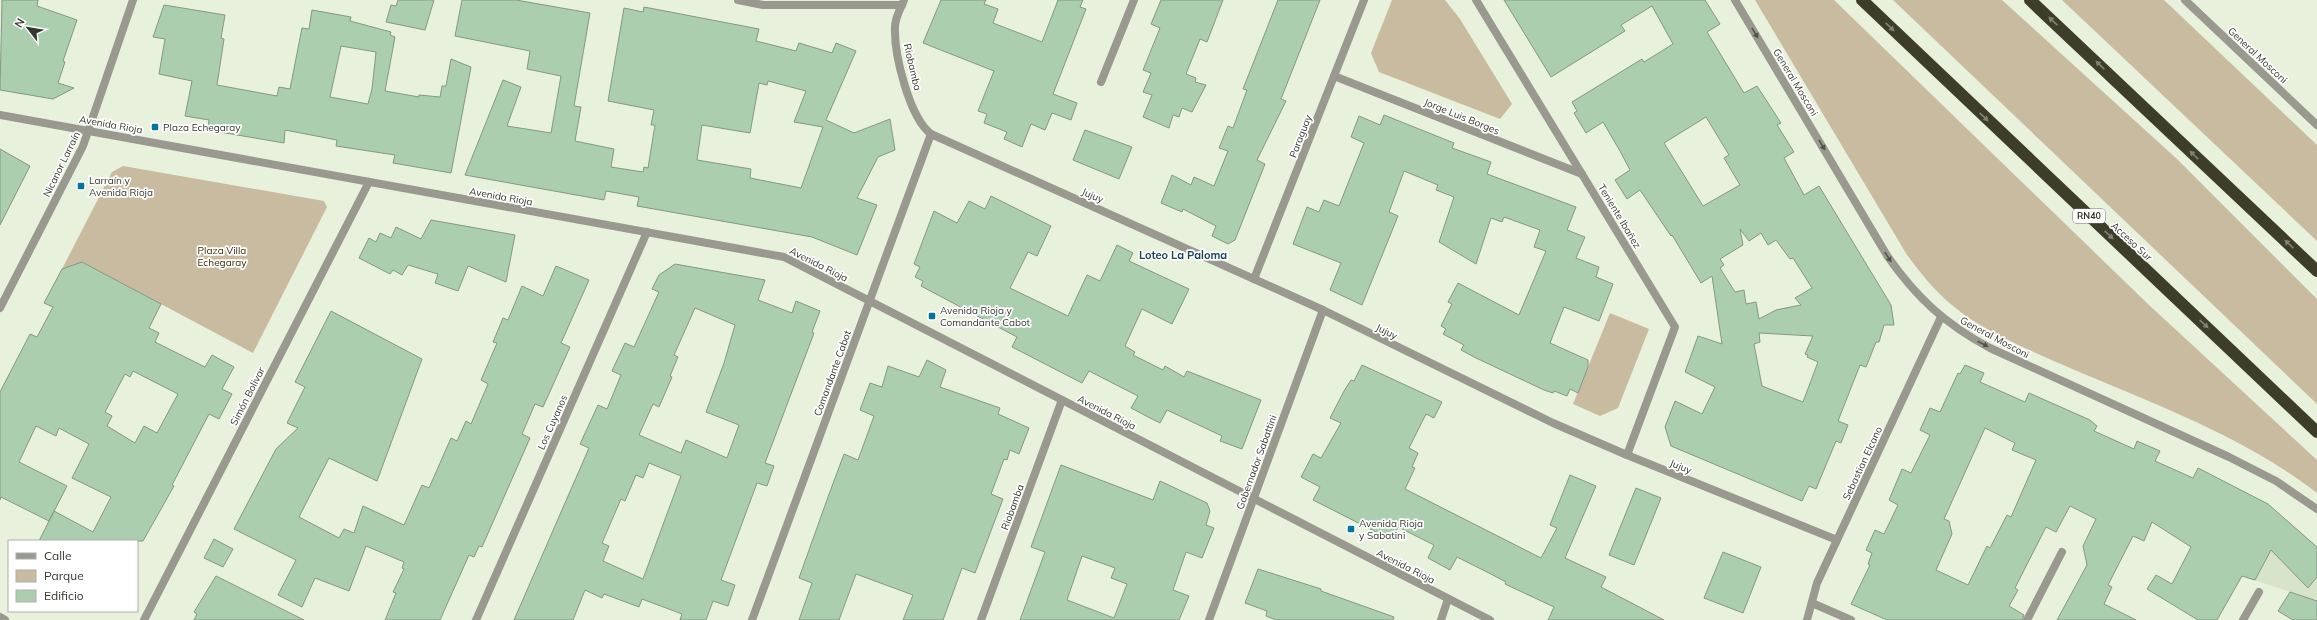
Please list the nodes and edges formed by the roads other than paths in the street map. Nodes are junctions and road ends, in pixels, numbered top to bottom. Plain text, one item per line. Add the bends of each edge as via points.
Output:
1 (133, 0) edge
2 (738, 0) edge
3 (1134, 0) edge
4 (1364, 0) edge
5 (1476, 0) edge
6 (1735, 0) edge
7 (1862, 0) edge
8 (2030, 0) edge
9 (2185, 0) edge
10 (903, 3) edge
11 (1334, 76) junction
12 (1101, 82) dead end
13 (0, 115) edge
14 (2317, 125) edge
15 (88, 130) junction
16 (932, 134) junction
17 (1582, 174) junction
18 (369, 182) junction
19 (647, 232) junction
20 (2317, 271) edge
21 (1254, 279) junction
22 (870, 301) junction
23 (0, 308) edge
24 (1323, 310) junction
25 (1941, 317) junction
26 (1062, 400) junction
27 (2317, 432) edge
28 (1627, 455) junction
29 (1254, 499) junction
30 (2317, 509) edge
31 (1837, 540) junction
32 (2062, 552) dead end
33 (2259, 592) dead end
34 (1448, 599) junction
35 (1812, 603) junction
36 (0, 618) edge
37 (5, 620) edge
38 (144, 620) edge
39 (476, 620) edge
40 (752, 620) edge
41 (981, 620) edge
42 (1209, 620) edge
43 (1440, 620) edge
44 (1490, 620) edge
45 (1807, 620) edge
46 (1851, 620) edge
47 (2027, 620) edge
48 (2243, 620) edge

1 - 15 street, Nicanor Larraín
2 - 10 street via 763,5
3 - 12 street
4 - 11 street, Paraguay
5 - 17 street, Teniente Ibañez
6 -> 25 street, General Mosconi via 1888,257 1913,290
7 -> 27 highway, Acceso Sur / RN40
20 -> 8 highway
9 - 14 street, General Mosconi
10 - 16 street, Riobamba via 895,26 901,64 911,102 919,120
11 - 17 street, Jorge Luis Borges
11 - 21 street, Paraguay
13 - 15 street, Avenida Rioja
15 - 18 street, Avenida Rioja
15 - 23 street, Nicanor Larraín via 83,146
16 - 21 street, Jujuy
16 - 22 street, Comandante Cabot
17 - 28 street, Teniente Ibañez via 1675,328
18 - 19 street, Avenida Rioja
18 - 38 street, Simón Bolivar
19 - 22 street, Avenida Rioja via 784,257
19 - 39 street, Los Cuyanos
21 - 24 street, Jujuy
22 - 26 street, Avenida Rioja
22 - 40 street, Comandante Cabot
24 - 28 street, Jujuy via 1553,422
24 - 29 street, Gobernador Sabattini
25 -> 30 street, General Mosconi via 1990,348 2264,474
25 - 31 street, Sebastian Elcano
26 - 29 street, Avenida Rioja
26 - 41 street, Riobamba
28 - 31 street, Jujuy
29 - 34 street, Avenida Rioja
29 - 42 street, Gobernador Sabattini
31 - 35 street, Sebastian Elcano via 1817,583
32 - 47 street
33 - 48 street
34 - 43 street
34 - 44 street, Avenida Rioja
35 - 45 street, Sebastian Elcano
35 - 46 street
36 - 37 street

